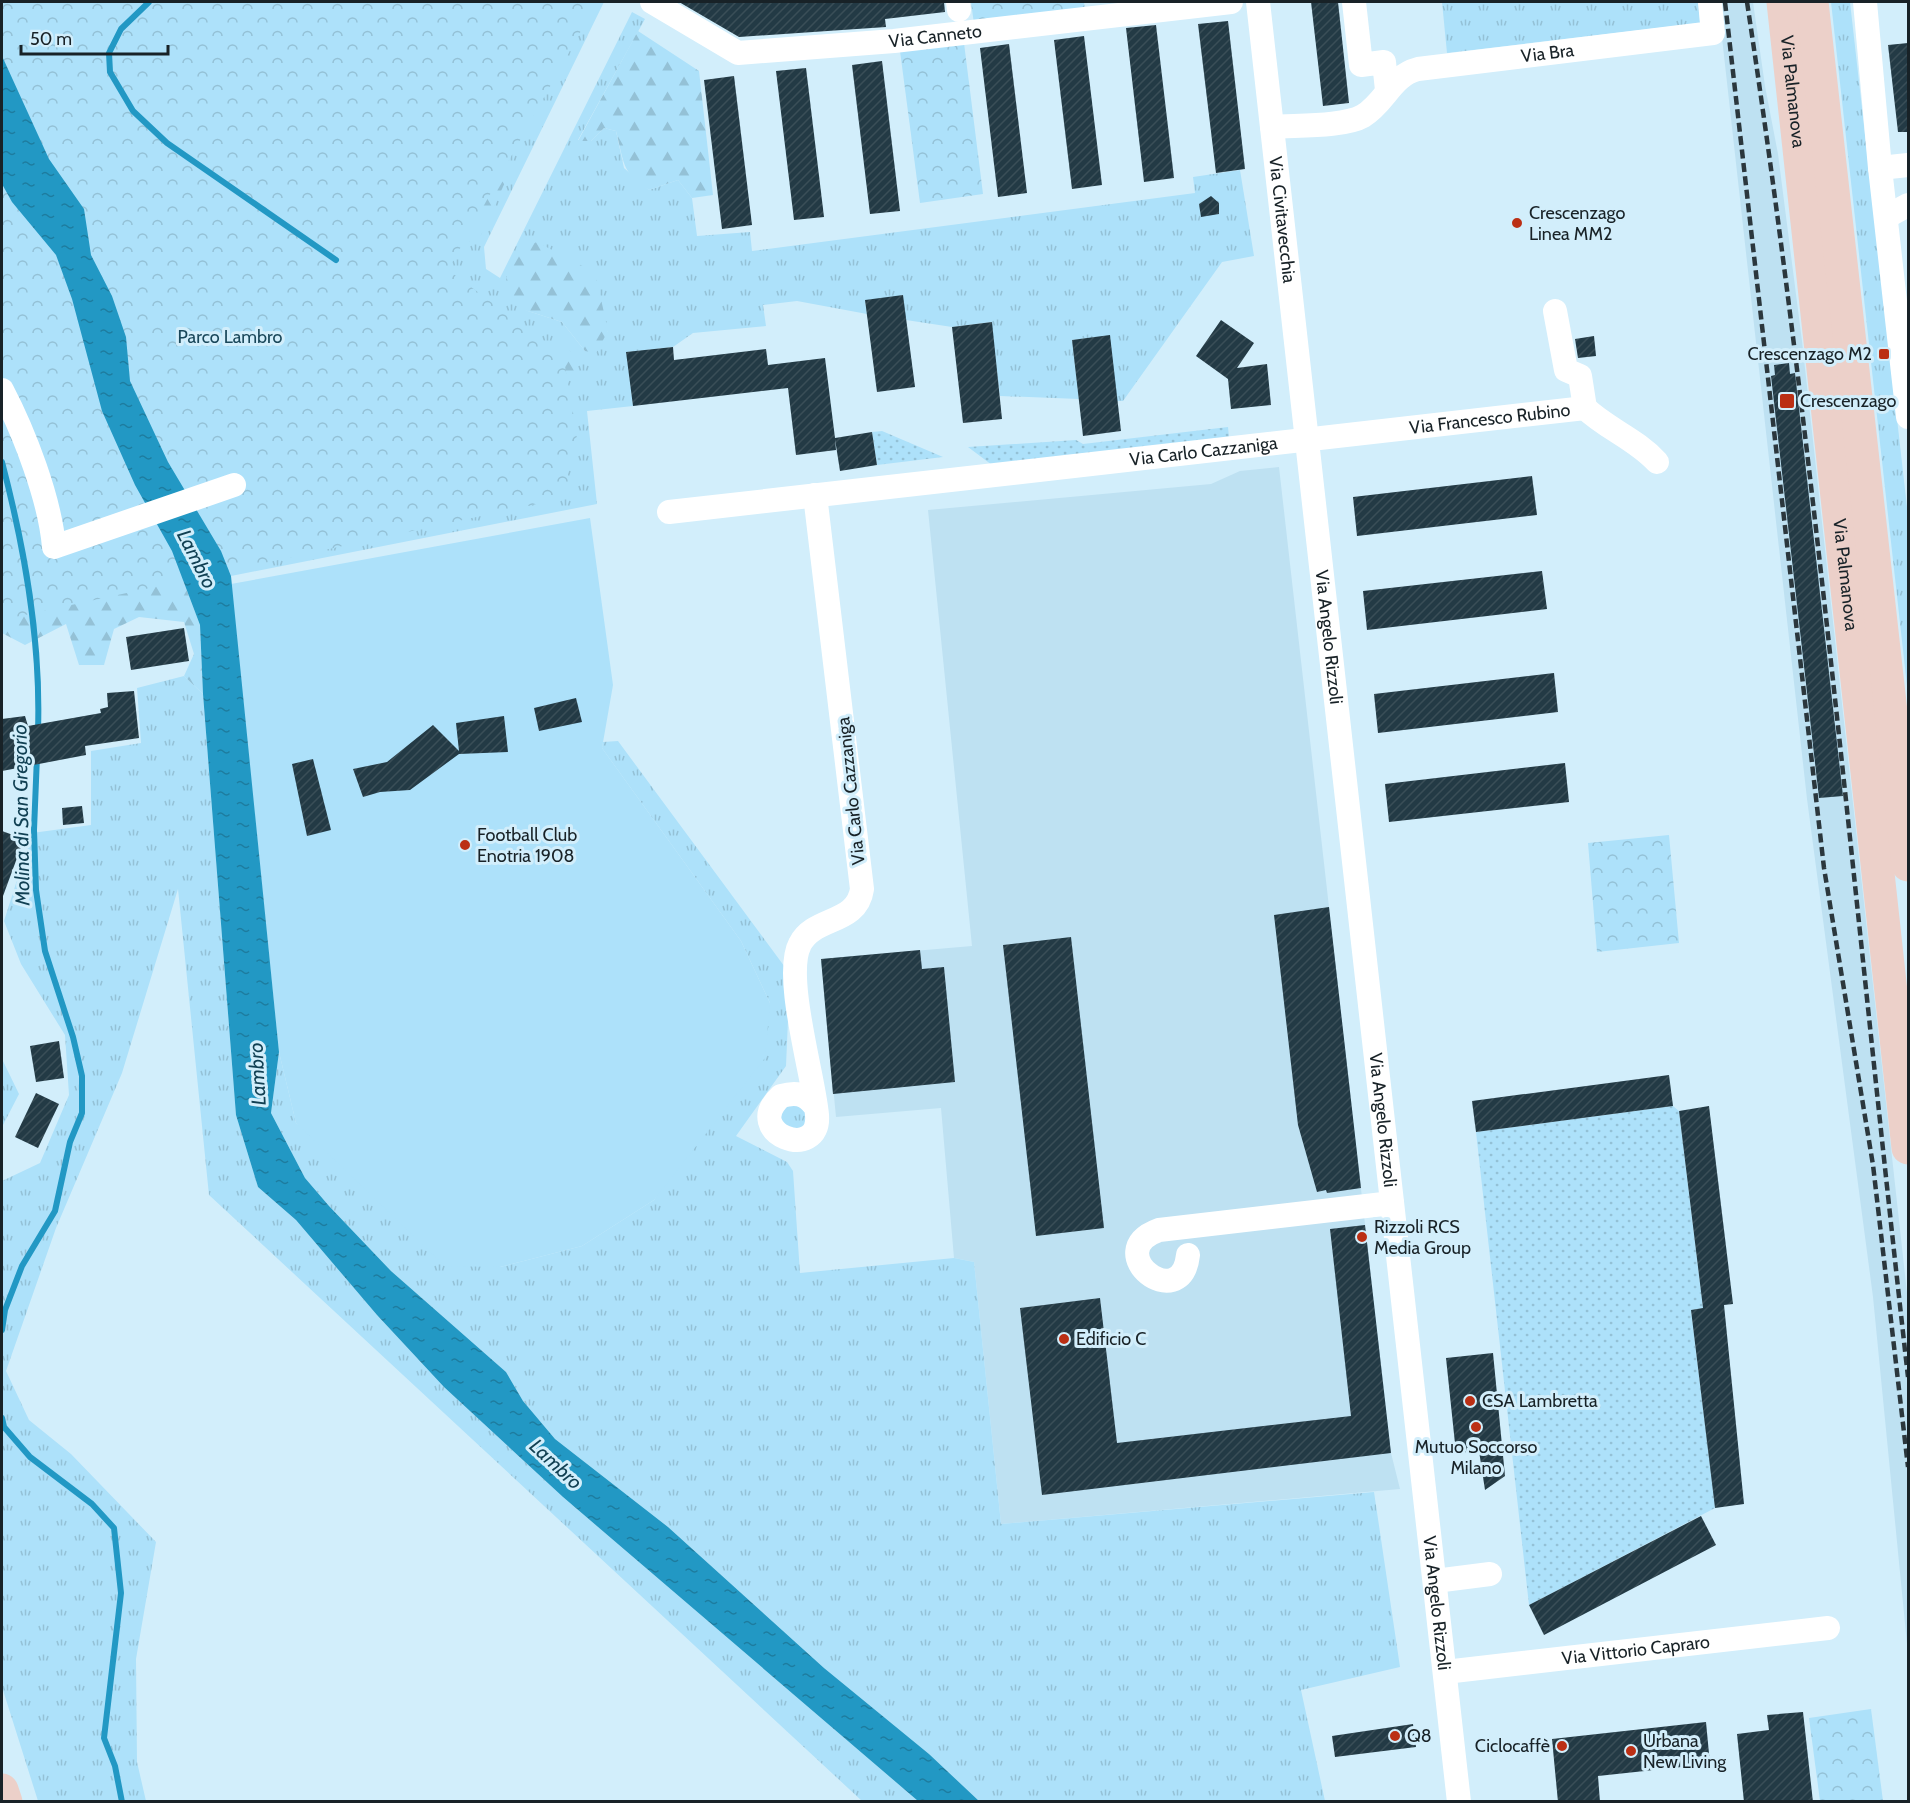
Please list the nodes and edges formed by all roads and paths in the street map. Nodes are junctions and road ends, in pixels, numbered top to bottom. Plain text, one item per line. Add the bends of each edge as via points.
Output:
1 (652, 2) edge
2 (1231, 2) edge
3 (1258, 2) edge
4 (1354, 2) edge
5 (1710, 2) edge
6 (1783, 2) edge
7 (1812, 2) edge
8 (1865, 2) edge
9 (1387, 90) junction
10 (1272, 127) junction
11 (1908, 165) edge
12 (1880, 168) junction
13 (1908, 205) edge
14 (1897, 218) edge
15 (1900, 269) edge
16 (1555, 311) dead end
17 (2, 390) edge
18 (1585, 408) junction
19 (1908, 417) edge
20 (1306, 439) junction
21 (1657, 462) dead end
22 (228, 486) dead end
23 (815, 495) junction
24 (669, 512) dead end
25 (1908, 865) edge
26 (805, 1055) junction
27 (786, 1095) junction
28 (814, 1105) junction
29 (1908, 1148) edge
30 (1392, 1203) junction
31 (1188, 1255) dead end
32 (1490, 1574) dead end
33 (1435, 1581) junction
34 (1827, 1628) dead end
35 (1445, 1672) junction
36 (2, 1790) edge
37 (6, 1802) edge
38 (1460, 1802) edge

1 - 2 street, Via Canneto via 738,53 964,33
3 - 10 street, Via Civitavecchia
4 - 9 street via 1360,64 1384,62
5 - 9 street, Via Bra via 1713,33 1418,69 1400,76
6 - 29 highway, Via Palmanova
7 - 25 highway, Via Palmanova
8 - 12 street
9 - 10 street, Via Bra via 1372,109 1355,120
10 - 20 street, Via Civitavecchia
11 - 12 street
12 - 14 street
13 - 14 street
14 - 15 street
15 - 19 street
16 - 18 street via 1566,370 1580,376
17 - 22 street via 30,454 54,547
18 - 20 street, Via Francesco Rubino
18 - 21 street, Via Francesco Rubino via 1646,449
20 - 23 street, Via Carlo Cazzaniga
20 - 30 street, Via Angelo Rizzoli
23 - 24 street, Via Carlo Cazzaniga
23 - 26 street, Via Carlo Cazzaniga via 862,890 859,903 852,910 810,932 797,951 795,970
26 - 27 street
26 - 28 street, Via Carlo Cazzaniga
27 - 28 street via 802,1095
27 - 28 street via 774,1104 770,1119 777,1134 788,1140 802,1140 811,1133 817,1119
30 - 31 street via 1159,1230 1144,1239 1138,1255 1149,1276 1163,1280 1184,1270
30 - 33 street, Via Angelo Rizzoli
32 - 33 street
33 - 35 street, Via Angelo Rizzoli
34 - 35 street, Via Vittorio Capraro
35 - 38 street, Via Angelo Rizzoli
36 - 37 highway

